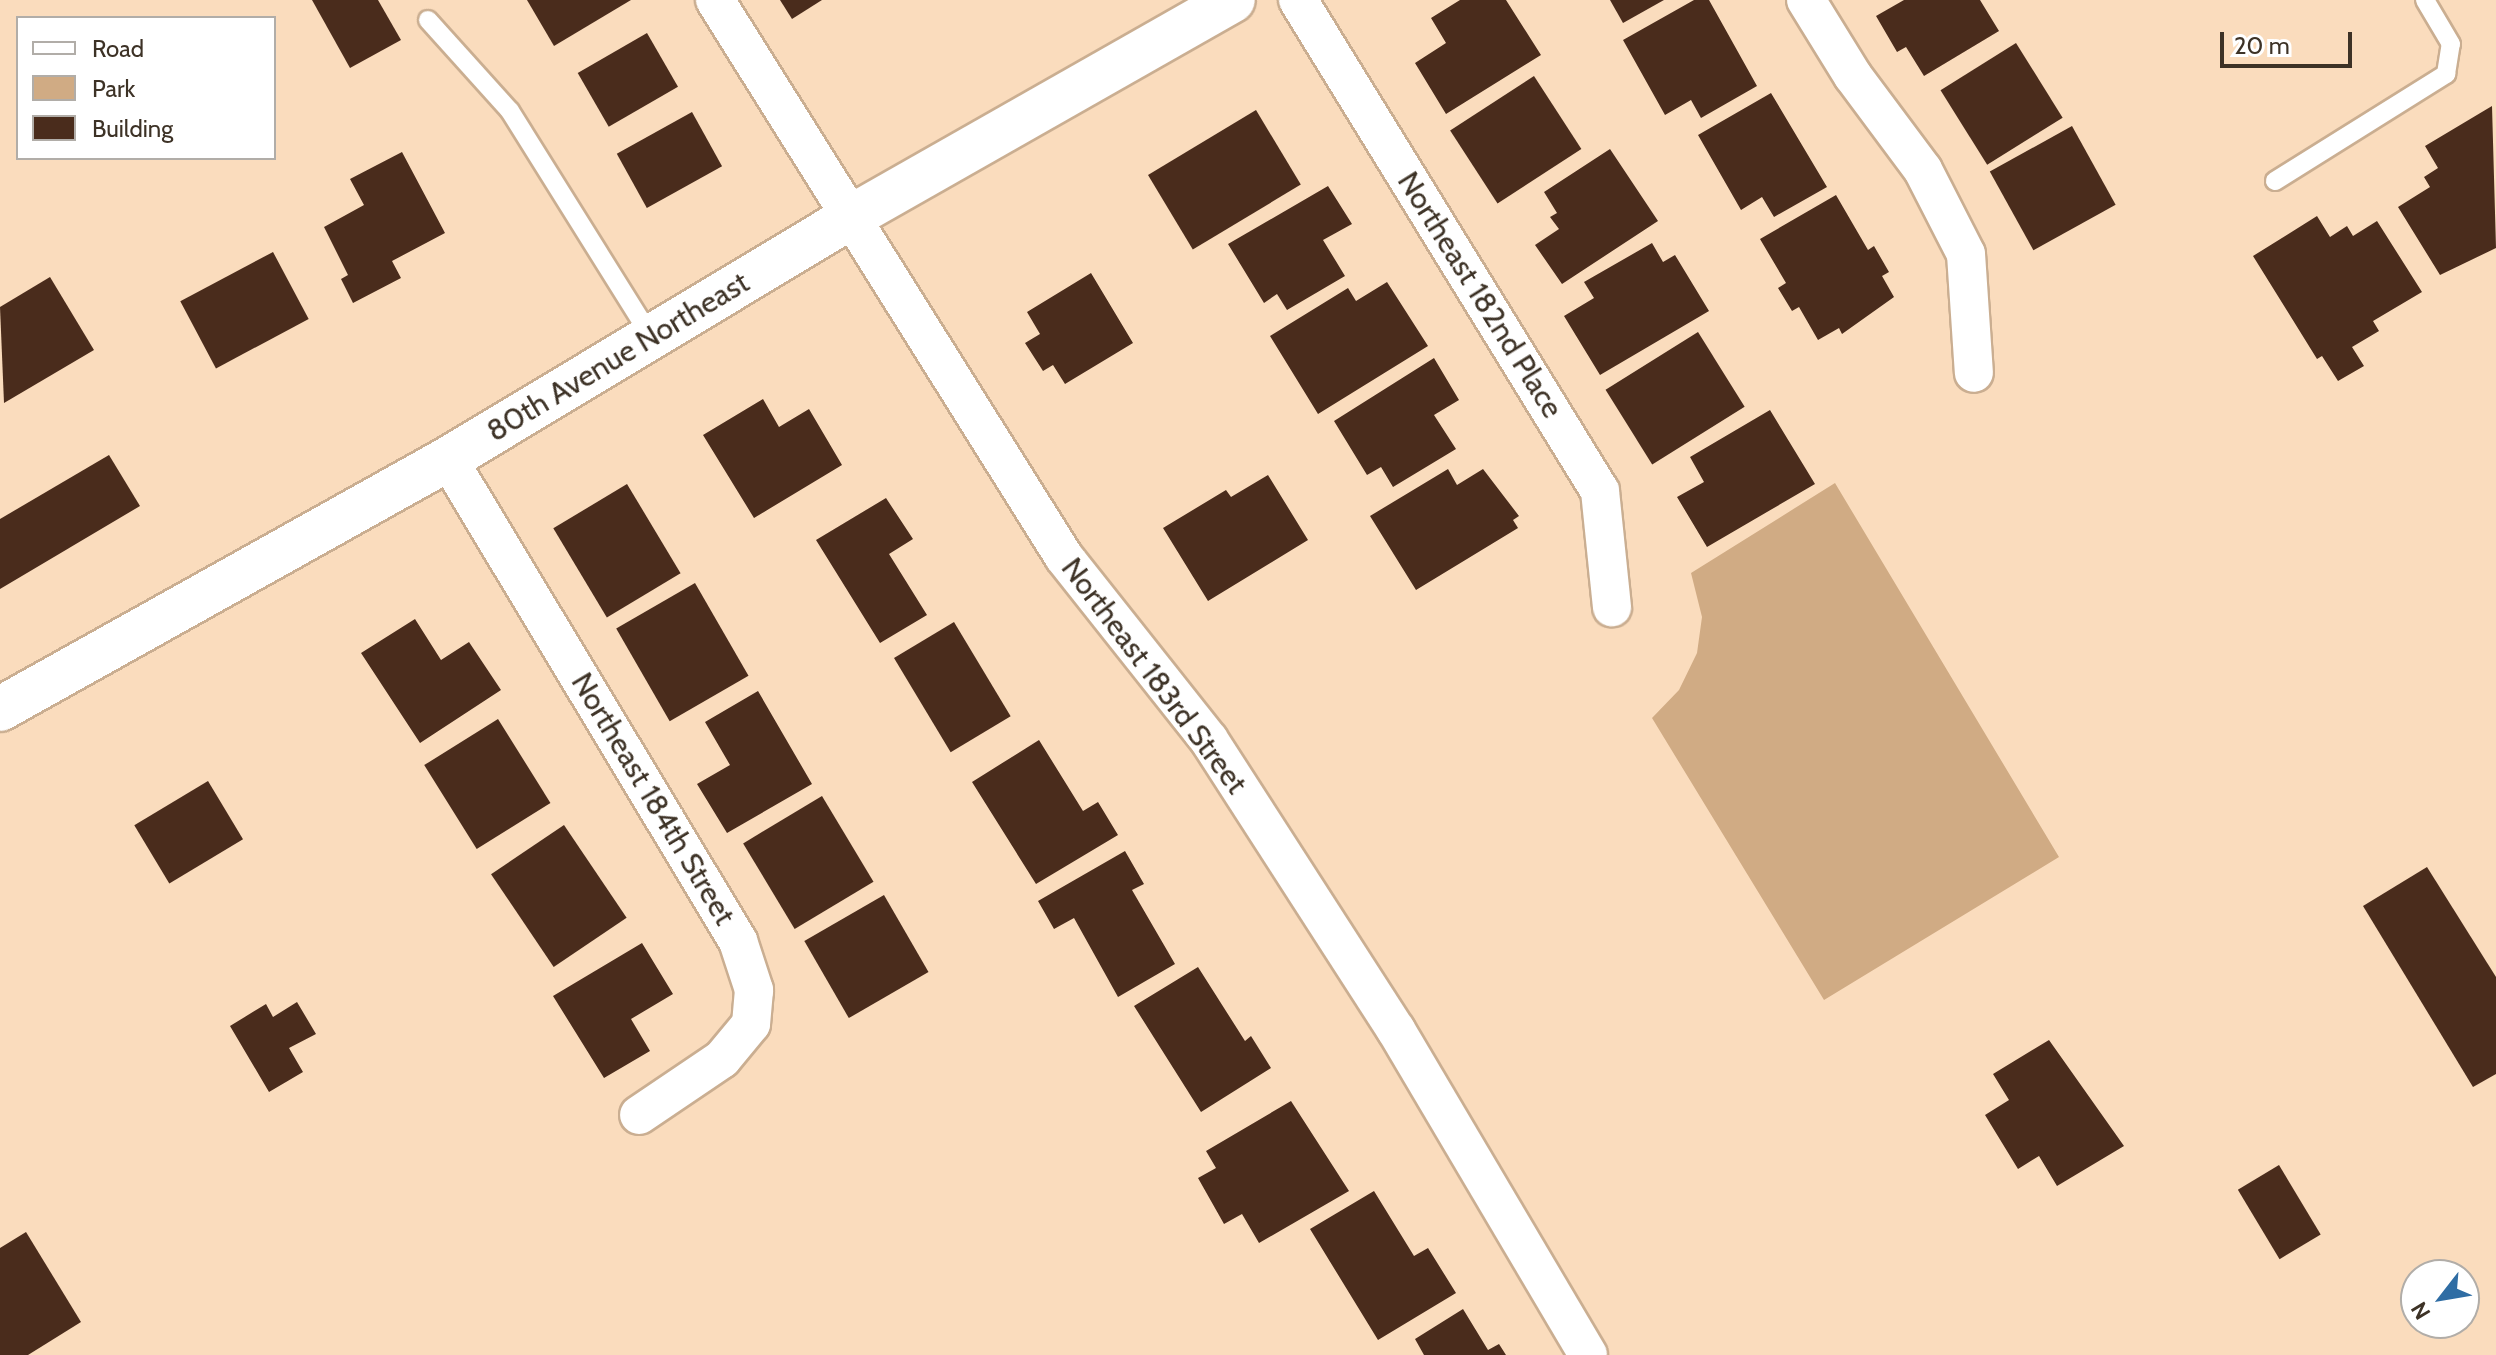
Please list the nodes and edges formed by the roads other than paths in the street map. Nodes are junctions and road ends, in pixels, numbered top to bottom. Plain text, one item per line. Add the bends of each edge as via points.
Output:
1 (715, 0) edge
2 (1233, 0) edge
3 (1298, 0) edge
4 (1806, 0) edge
5 (2425, 0) edge
6 (428, 20) dead end
7 (2275, 181) dead end
8 (851, 217) junction
9 (651, 337) junction
10 (1974, 373) dead end
11 (448, 459) junction
12 (1612, 607) dead end
13 (0, 709) edge
14 (639, 1115) dead end
15 (1588, 1355) edge

1 - 8 street, Northeast 183rd Street
2 - 8 main road, 80th Avenue Northeast
3 - 12 street, Northeast 182nd Place via 1600,491
4 - 10 street via 1923,170 1966,254
5 - 7 lane via 2451,44 2446,74
6 - 9 lane via 510,111
8 - 9 main road, 80th Avenue Northeast
8 - 15 street, Northeast 183rd Street via 1064,557 1209,740 1396,1030
9 - 11 main road, 80th Avenue Northeast
11 - 13 main road, 80th Avenue Northeast
11 - 14 street, Northeast 184th Street via 738,941 754,990 751,1024 722,1059

